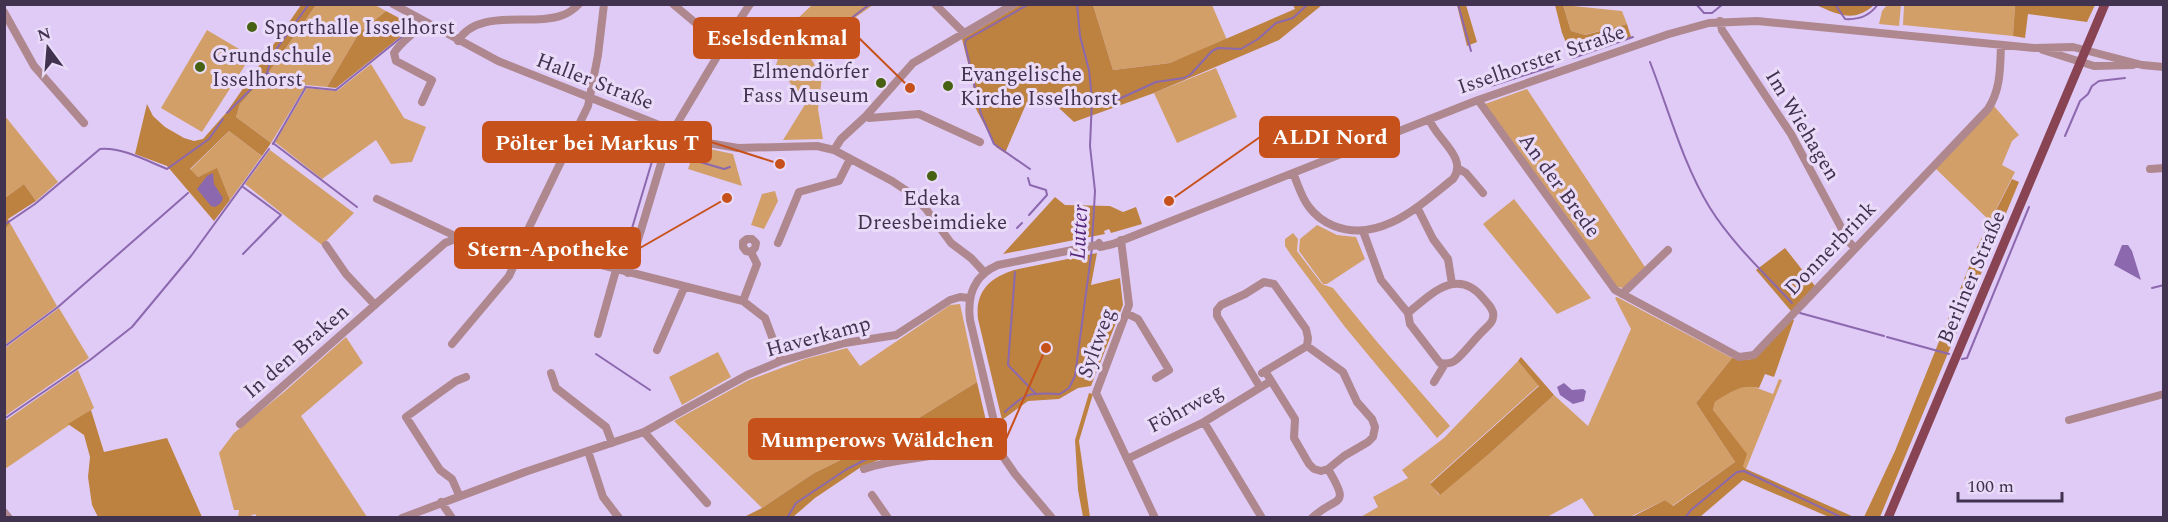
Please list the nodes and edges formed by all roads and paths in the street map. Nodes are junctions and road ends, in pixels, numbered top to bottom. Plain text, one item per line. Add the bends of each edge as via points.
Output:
1 (393, 4) edge
2 (579, 4) edge
3 (604, 4) edge
4 (673, 4) edge
5 (750, 4) edge
6 (935, 4) edge
7 (1014, 4) edge
8 (2105, 4) edge
9 (4, 12) edge
10 (1720, 21) junction
11 (423, 22) junction
12 (964, 33) junction
13 (459, 41) junction
14 (720, 44) junction
15 (2001, 45) junction
16 (2035, 48) junction
17 (2085, 50) junction
18 (2080, 62) junction
19 (2142, 64) junction
20 (2163, 67) edge
21 (589, 97) junction
22 (1478, 100) junction
23 (422, 102) dead end
24 (866, 116) junction
25 (1428, 119) junction
26 (84, 123) dead end
27 (672, 130) junction
28 (980, 142) dead end
29 (834, 150) junction
30 (850, 159) junction
31 (2163, 168) edge
32 (1459, 169) junction
33 (2151, 170) dead end
34 (1293, 173) junction
35 (1483, 193) dead end
36 (376, 199) dead end
37 (1417, 207) junction
38 (1363, 231) junction
39 (454, 238) junction
40 (1118, 241) junction
41 (778, 243) dead end
42 (521, 244) junction
43 (326, 245) dead end
44 (1855, 248) junction
45 (1668, 250) dead end
46 (751, 252) dead end
47 (616, 270) junction
48 (984, 272) junction
49 (628, 273) junction
50 (1452, 284) junction
51 (684, 288) junction
52 (1618, 292) junction
53 (969, 298) junction
54 (743, 301) junction
55 (375, 305) junction
56 (1408, 313) junction
57 (1128, 314) junction
58 (598, 334) dead end
59 (452, 344) dead end
60 (1307, 346) junction
61 (657, 350) dead end
62 (781, 361) junction
63 (1445, 364) junction
64 (1265, 371) junction
65 (551, 373) dead end
66 (466, 377) dead end
67 (1254, 377) junction
68 (1156, 378) dead end
69 (1271, 381) junction
70 (1434, 382) dead end
71 (1260, 387) junction
72 (2163, 394) edge
73 (2069, 420) dead end
74 (1204, 422) junction
75 (240, 424) dead end
76 (644, 432) junction
77 (997, 435) junction
78 (612, 443) junction
79 (588, 451) junction
80 (1127, 459) junction
81 (864, 469) dead end
82 (1328, 469) junction
83 (459, 495) junction
84 (872, 495) dead end
85 (441, 502) junction
86 (707, 503) dead end
87 (4, 512) edge
88 (9, 518) edge
89 (402, 518) edge
90 (452, 518) edge
91 (619, 518) edge
92 (888, 518) edge
93 (1052, 518) edge
94 (1155, 518) edge
95 (1262, 518) edge
96 (1312, 518) edge
97 (1888, 518) edge

1 - 11 street, Haller Straße
2 - 13 street via 564,15 487,21 462,34
3 - 21 street
4 - 14 street
5 - 14 street
6 - 12 street
7 - 12 street
8 - 17 main road, Berliner Straße
9 - 26 street via 34,66
10 - 15 street, Isselhorster Straße via 1768,22
10 - 22 street, Isselhorster Straße via 1677,31
10 - 44 street, Im Wiehagen via 1722,30 1791,134
11 - 13 street, Haller Straße
11 - 23 street via 394,53 396,61 432,80
12 - 24 street via 913,63
13 - 21 street, Haller Straße
14 - 27 street via 721,50
15 - 16 street, Isselhorster Straße
15 - 44 street, Donnerbrink via 1996,98
16 - 17 street, Isselhorster Straße
16 - 18 street, Isselhorster Straße
17 - 18 main road, Berliner Straße
17 - 19 street, Isselhorster Straße
18 - 19 street, Isselhorster Straße via 2094,66
18 - 97 main road, Berliner Straße
19 - 20 street, Isselhorster Straße
21 - 27 street, Haller Straße
21 - 42 street via 580,124
22 - 25 street, Isselhorster Straße
22 - 52 street, An der Brede
24 - 28 street via 919,114
24 - 29 street
25 - 32 street
25 - 34 street, Isselhorster Straße
27 - 29 street, Haller Straße via 702,142 738,148 817,146
27 - 49 street
29 - 30 street, Haller Straße
30 - 41 street via 838,181 798,192
30 - 48 street, Haller Straße via 910,193 951,243
31 - 33 street
32 - 35 street
32 - 37 street via 1453,179
34 - 38 street via 1301,194 1317,216 1340,228
34 - 40 street, Isselhorster Straße
36 - 39 street
37 - 38 street via 1387,225
37 - 50 street via 1448,259
38 - 56 street via 1377,273
39 - 42 street via 479,234
39 - 55 street, In den Braken
40 - 48 street, Isselhorster Straße via 1012,261
40 - 57 street, Syltweg
42 - 47 street
42 - 59 street via 508,276
43 - 55 street, In den Braken
44 - 52 street, Donnerbrink via 1747,357 1739,357
45 - 52 street
46 - 54 street via 757,264
47 - 49 street
47 - 58 street
48 - 53 street
49 - 51 street
50 - 56 street via 1441,287
50 - 63 street via 1471,287 1494,315 1457,360
51 - 54 street
51 - 61 street
53 - 62 street, Haverkamp via 950,300 896,335 845,343
53 - 77 street via 970,320
54 - 62 street via 765,318
55 - 75 street, In den Braken
56 - 63 street via 1410,324 1440,363
57 - 68 street via 1138,319 1169,370
57 - 80 street, Syltweg via 1096,393
60 - 64 street
60 - 67 street via 1306,329 1274,284 1264,282 1221,305 1217,316
60 - 82 street via 1343,372 1357,402 1376,427 1374,437
62 - 76 street, Haverkamp via 747,375
63 - 70 street
64 - 67 street
64 - 69 street
65 - 78 street via 556,388 606,428
66 - 83 street via 406,417 440,470 452,479
67 - 71 street
69 - 71 street, Föhrweg
69 - 82 street via 1295,419 1294,438 1309,464 1314,470
71 - 74 street, Föhrweg
72 - 73 street
74 - 80 street, Föhrweg
74 - 95 street
76 - 78 street, Haverkamp
76 - 86 street
77 - 81 street via 973,447 883,462
77 - 93 street via 1009,466
78 - 79 street, Haverkamp
79 - 83 street, Haverkamp
79 - 91 street via 603,497
80 - 94 street, Syltweg
82 - 96 street via 1340,496
83 - 85 street, Haverkamp
84 - 92 street
85 - 89 street, Haverkamp
85 - 90 street
87 - 88 street

